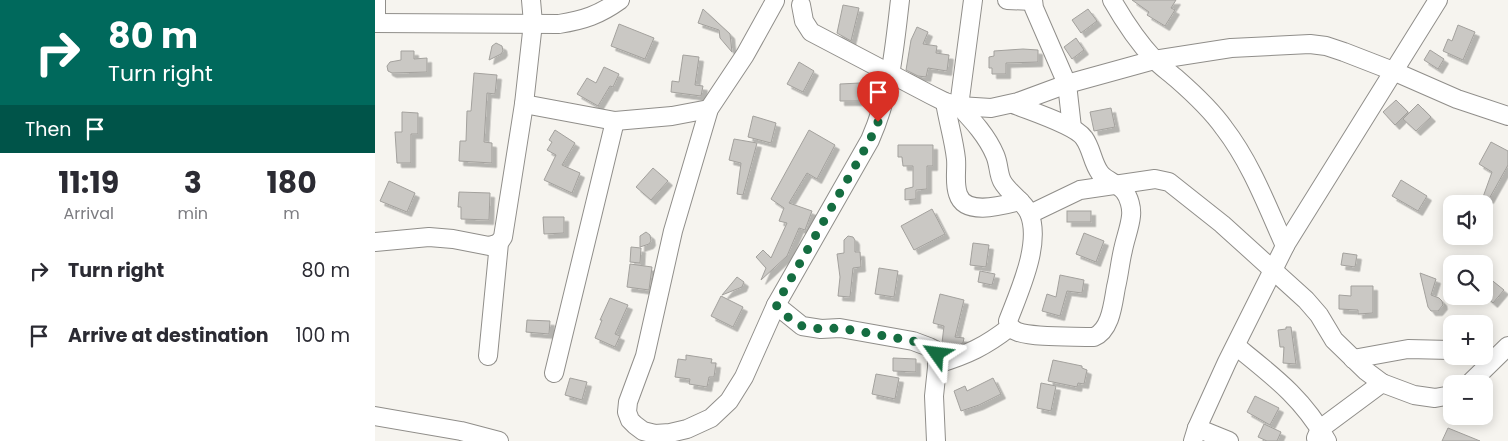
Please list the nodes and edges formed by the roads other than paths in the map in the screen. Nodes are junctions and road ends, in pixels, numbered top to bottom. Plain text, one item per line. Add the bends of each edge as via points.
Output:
1 (376, 0) edge
2 (531, 0) edge
3 (620, 0) edge
4 (900, 0) edge
5 (973, 0) edge
6 (1007, 0) edge
7 (1112, 0) edge
8 (1438, 0) edge
9 (774, 1) edge
10 (1033, 1) edge
11 (803, 3) edge
12 (376, 23) edge
13 (533, 23) junction
14 (1154, 60) junction
15 (1393, 70) junction
16 (891, 75) junction
17 (1067, 84) junction
18 (524, 104) junction
19 (952, 104) junction
20 (1013, 104) junction
21 (709, 109) junction
22 (1508, 116) edge
23 (615, 121) junction
24 (1072, 128) junction
25 (1117, 184) junction
26 (1025, 208) junction
27 (375, 242) edge
28 (499, 243) junction
29 (1285, 246) junction
30 (1272, 270) junction
31 (776, 305) junction
32 (1010, 327) junction
33 (1236, 346) junction
34 (1505, 348) edge
35 (1443, 350) edge
36 (488, 356) dead end
37 (1353, 359) junction
38 (937, 364) junction
39 (554, 373) dead end
40 (1478, 375) edge
41 (1382, 383) junction
42 (1443, 397) edge
43 (375, 416) edge
44 (1195, 434) edge
45 (646, 436) edge
46 (1321, 437) edge
47 (499, 441) edge
48 (936, 441) edge
49 (1229, 441) edge

1 - 12 street
2 - 13 street
3 - 13 street via 584,20 559,24
4 - 16 street
5 - 19 street
6 - 10 street
7 - 14 street
8 - 15 street
9 - 11 street via 789,5
9 - 21 street via 745,55
10 - 17 street
11 - 16 street via 804,21 811,32
12 - 13 street
13 - 18 street
14 - 15 street via 1231,48 1310,44 1326,46
14 - 17 street
14 - 29 street via 1210,111 1241,152
15 - 22 street
15 - 29 street
16 - 19 street
16 - 31 street via 870,140
17 - 20 street
17 - 24 street
18 - 23 street
18 - 28 street via 503,237
19 - 20 street via 983,108
19 - 26 street via 983,133 995,154 1004,184
19 - 26 street via 959,198 974,207
20 - 24 street
21 - 23 street
21 - 45 street via 673,231 645,356 628,402 630,420
23 - 39 street
24 - 25 street via 1085,140 1099,172
25 - 26 street via 1080,190
25 - 30 street via 1155,179 1169,182
25 - 32 street via 1127,197 1131,216 1105,328 1099,335 1086,337 1018,332
26 - 32 street via 1032,235 1031,252 1008,320
27 - 28 street via 429,237 453,238 489,246
28 - 36 street
29 - 30 street
30 - 33 street
30 - 37 street via 1306,300 1334,340
31 - 38 street via 802,326 840,328 929,346 937,354
31 - 45 street via 744,377 729,401 711,418 693,427
32 - 38 street via 977,350
33 - 44 street
33 - 46 street via 1304,405
34 - 40 street
35 - 37 street via 1408,349
37 - 41 street
38 - 48 street via 933,396
41 - 42 street via 1414,395
41 - 46 street
43 - 47 street
44 - 49 street

